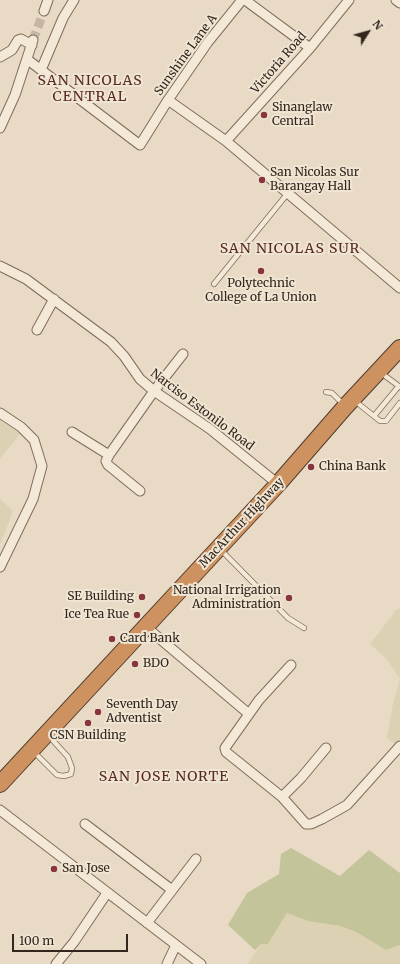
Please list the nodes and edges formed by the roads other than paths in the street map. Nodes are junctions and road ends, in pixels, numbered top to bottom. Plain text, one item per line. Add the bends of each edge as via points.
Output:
1 (48, 0) edge
2 (74, 0) edge
3 (242, 0) edge
4 (245, 0) edge
5 (348, 0) edge
6 (396, 0) edge
7 (400, 3) edge
8 (44, 11) tunnel mouth
9 (310, 48) junction
10 (0, 57) edge
11 (28, 60) junction
12 (41, 70) junction
13 (168, 100) junction
14 (0, 128) edge
15 (226, 141) junction
16 (288, 193) junction
17 (0, 266) edge
18 (214, 284) dead end
19 (400, 288) edge
20 (54, 299) junction
21 (37, 330) dead end
22 (400, 348) edge
23 (183, 354) dead end
24 (379, 371) junction
25 (399, 387) edge
26 (154, 391) junction
27 (326, 392) dead end
28 (349, 403) junction
29 (400, 403) edge
30 (0, 413) edge
31 (374, 416) junction
32 (72, 432) dead end
33 (109, 455) junction
34 (278, 484) junction
35 (140, 491) dead end
36 (219, 548) junction
37 (0, 567) edge
38 (146, 627) junction
39 (304, 628) dead end
40 (292, 665) dead end
41 (249, 714) junction
42 (47, 734) junction
43 (400, 746) edge
44 (326, 748) dead end
45 (32, 749) junction
46 (0, 784) edge
47 (282, 797) junction
48 (0, 810) edge
49 (85, 824) dead end
50 (196, 859) dead end
51 (172, 890) junction
52 (107, 893) junction
53 (147, 923) junction
54 (176, 946) junction
55 (56, 964) edge
56 (167, 964) edge
57 (201, 964) edge

1 - 8 street
2 - 12 street via 63,18
3 - 13 street, Sunshine Lane A via 208,42
4 - 9 street
5 - 9 street, Victoria Road
6 - 7 street
9 - 15 street, Victoria Road
10 - 11 street via 12,50 21,39 33,42
11 - 12 street
11 - 14 street
12 - 13 street, Sunshine Lane A via 140,145
13 - 15 street
15 - 16 street
16 - 18 lane
16 - 19 street
17 - 20 street, Narciso Estonilo Road
20 - 21 street
20 - 26 street, Narciso Estonilo Road via 110,342 124,356 140,379
22 - 24 highway, MacArthur Highway
23 - 26 street
24 - 25 lane
24 - 28 highway, MacArthur Highway
25 - 31 lane
26 - 33 street
26 - 34 street, Narciso Estonilo Road via 210,430
27 - 28 lane
28 - 31 lane
28 - 34 highway, MacArthur Highway
29 - 31 lane via 386,421 380,421
30 - 37 street via 21,427 34,440 42,466 33,498
32 - 33 street
33 - 35 street via 106,460 108,464
34 - 36 highway, MacArthur Highway
36 - 38 highway, MacArthur Highway
36 - 39 lane via 288,618
38 - 41 street
38 - 42 highway, MacArthur Highway
40 - 41 street
41 - 47 street via 225,746 225,750
42 - 45 highway, MacArthur Highway
42 - 45 lane via 68,757 73,770 70,774 57,775
43 - 47 street via 347,805 311,824 306,824
44 - 47 street
45 - 46 highway, MacArthur Highway
48 - 52 street
49 - 51 street
50 - 51 street
51 - 53 street
52 - 53 street
52 - 55 street
53 - 54 street
54 - 56 street
54 - 57 street

